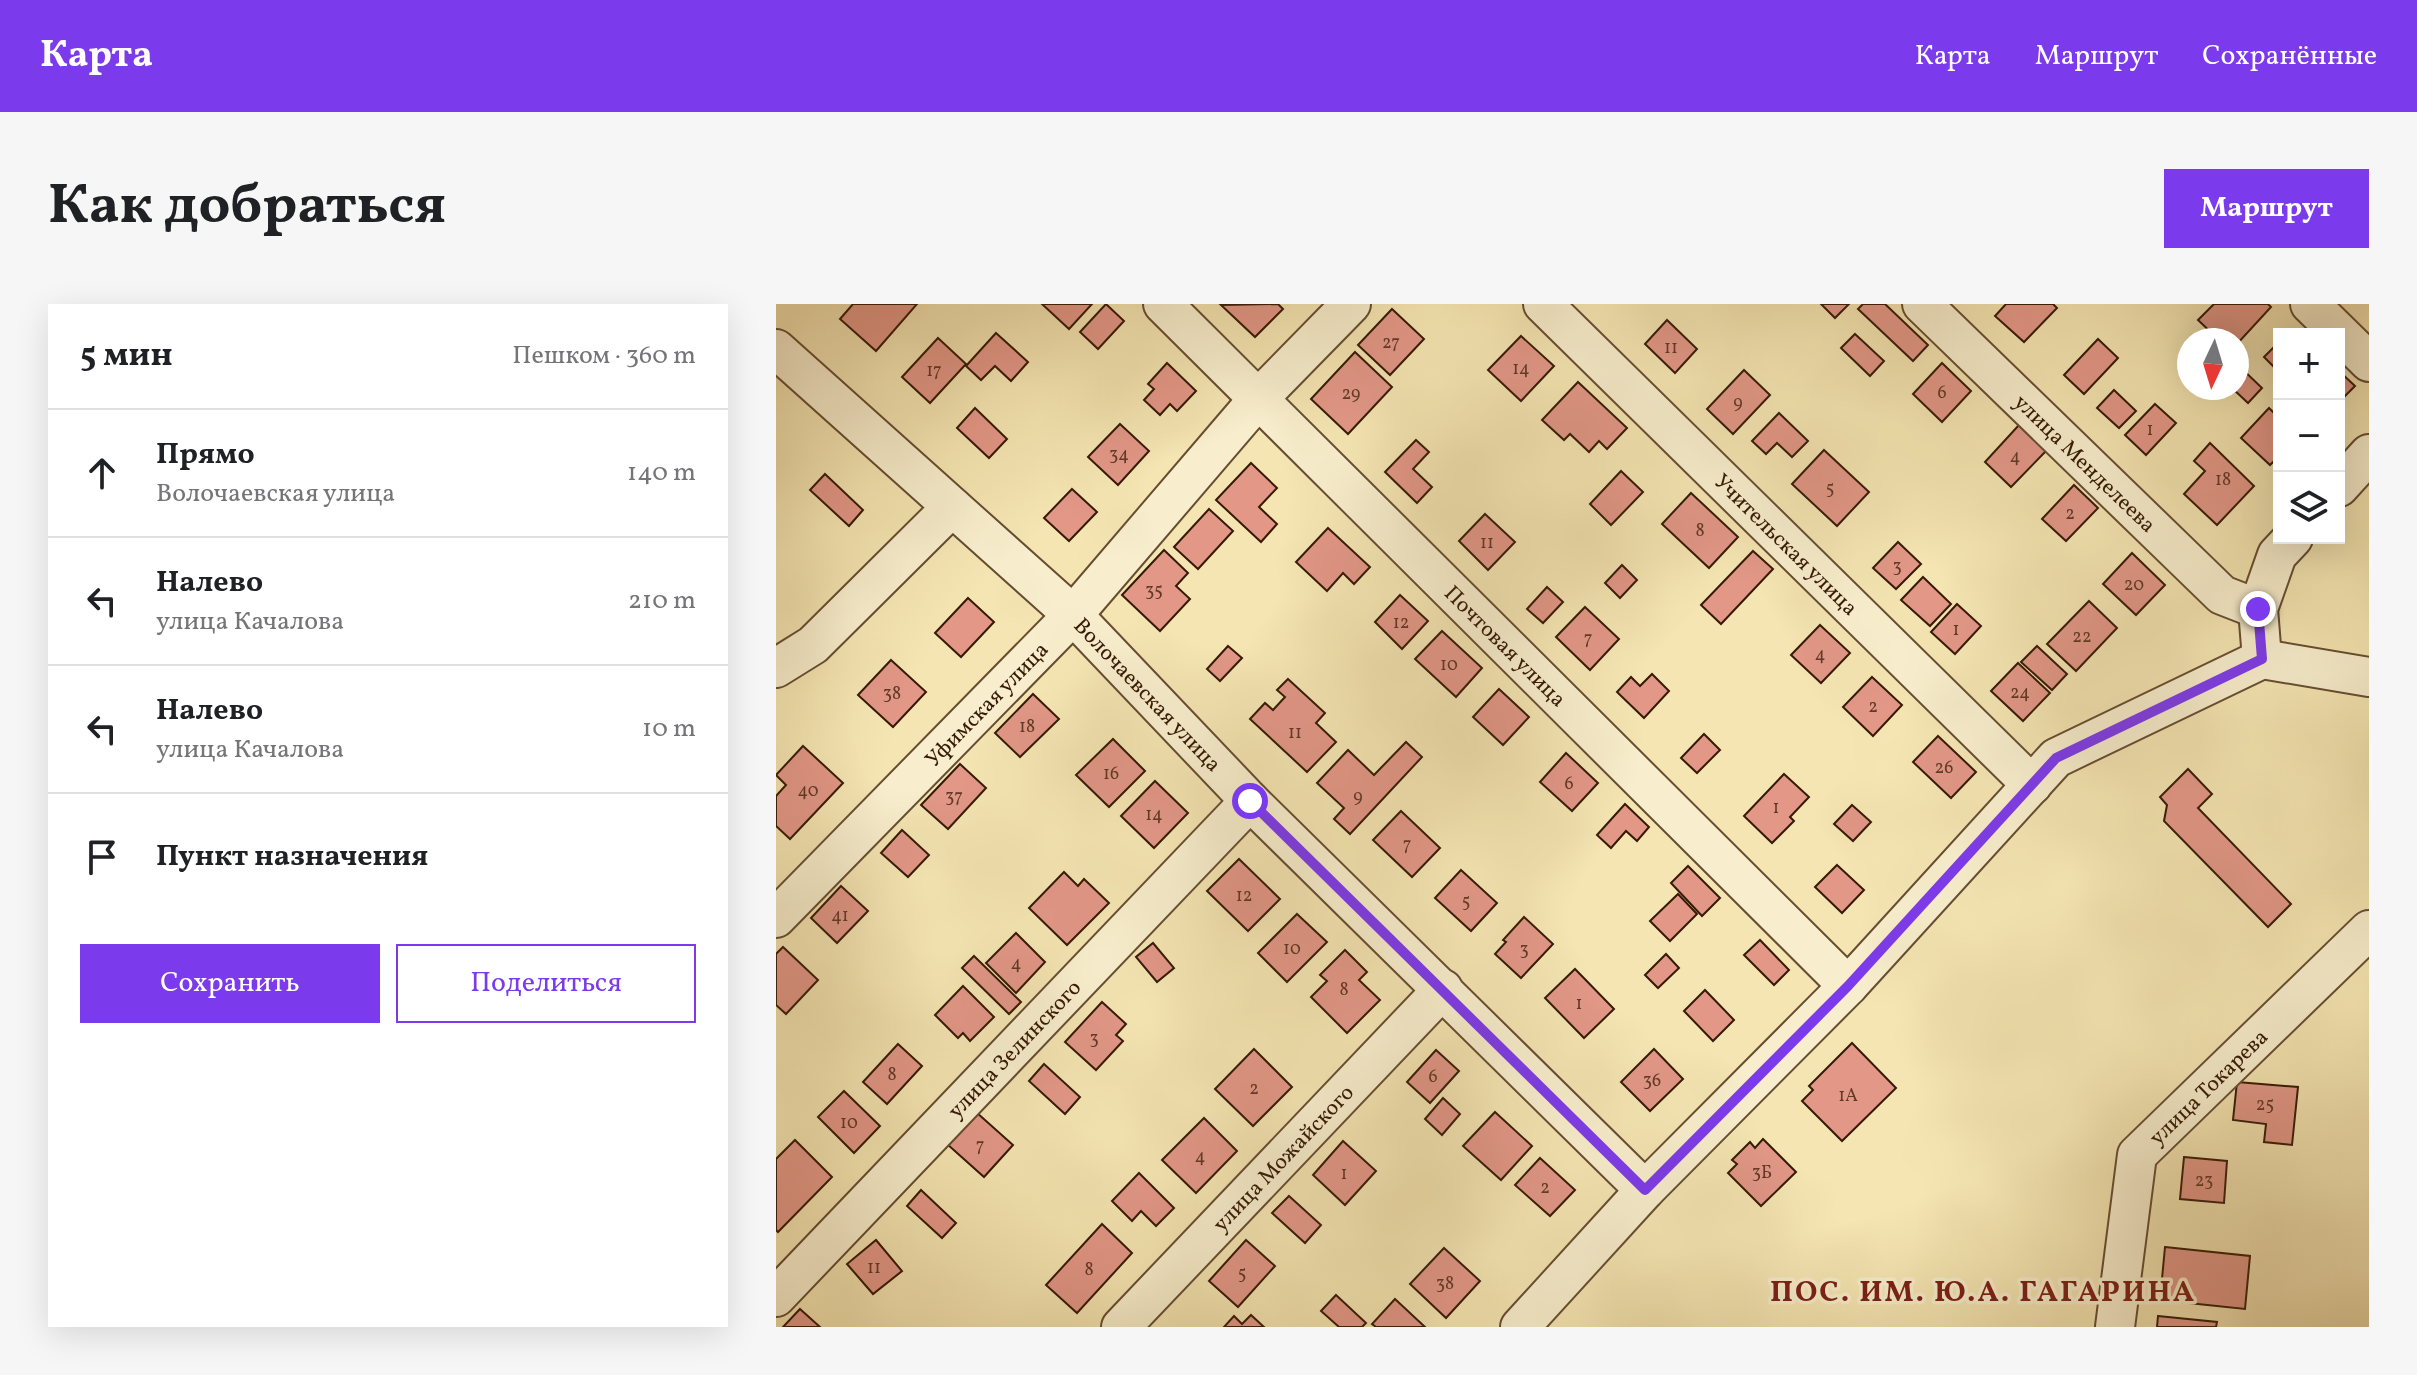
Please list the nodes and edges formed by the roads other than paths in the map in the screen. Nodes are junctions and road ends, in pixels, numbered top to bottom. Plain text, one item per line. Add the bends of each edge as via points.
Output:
1 (1163, 304) edge
2 (1351, 304) edge
3 (1543, 304) edge
4 (1922, 304) edge
5 (2310, 304) edge
6 (776, 349) edge
7 (2369, 362) edge
8 (1259, 398) junction
9 (2369, 454) edge
10 (2345, 480) edge
11 (952, 507) junction
12 (2287, 544) edge
13 (2258, 609) junction
14 (1073, 615) junction
15 (2262, 659) junction
16 (776, 668) edge
17 (2369, 677) edge
18 (2032, 785) junction
19 (1250, 801) junction
20 (776, 918) edge
21 (2369, 930) edge
22 (1848, 986) junction
23 (1443, 989) junction
24 (1645, 1190) junction
25 (776, 1297) edge
26 (1121, 1327) edge
27 (1520, 1327) edge
28 (2115, 1327) edge

1 - 8 street, Почтовая улица
2 - 8 street, Уфимская улица
3 - 18 street, Учительская улица
4 - 13 street, улица Менделеева via 2222,595
5 - 7 street
6 - 11 street, Волочаевская улица
8 - 14 street, Уфимская улица
8 - 22 street, Почтовая улица
9 - 10 street
11 - 14 street, Волочаевская улица
11 - 16 street via 813,645
12 - 13 street via 2277,555
13 - 15 street
14 - 19 street, Волочаевская улица
14 - 20 street, Уфимская улица
15 - 17 street
15 - 18 street via 2056,758
18 - 22 street
19 - 23 street, Волочаевская улица
19 - 25 street, улица Зелинского
21 - 28 street, улица Токарева via 2137,1155
22 - 24 street
23 - 24 street, Волочаевская улица
23 - 26 street, улица Можайского
24 - 27 street

